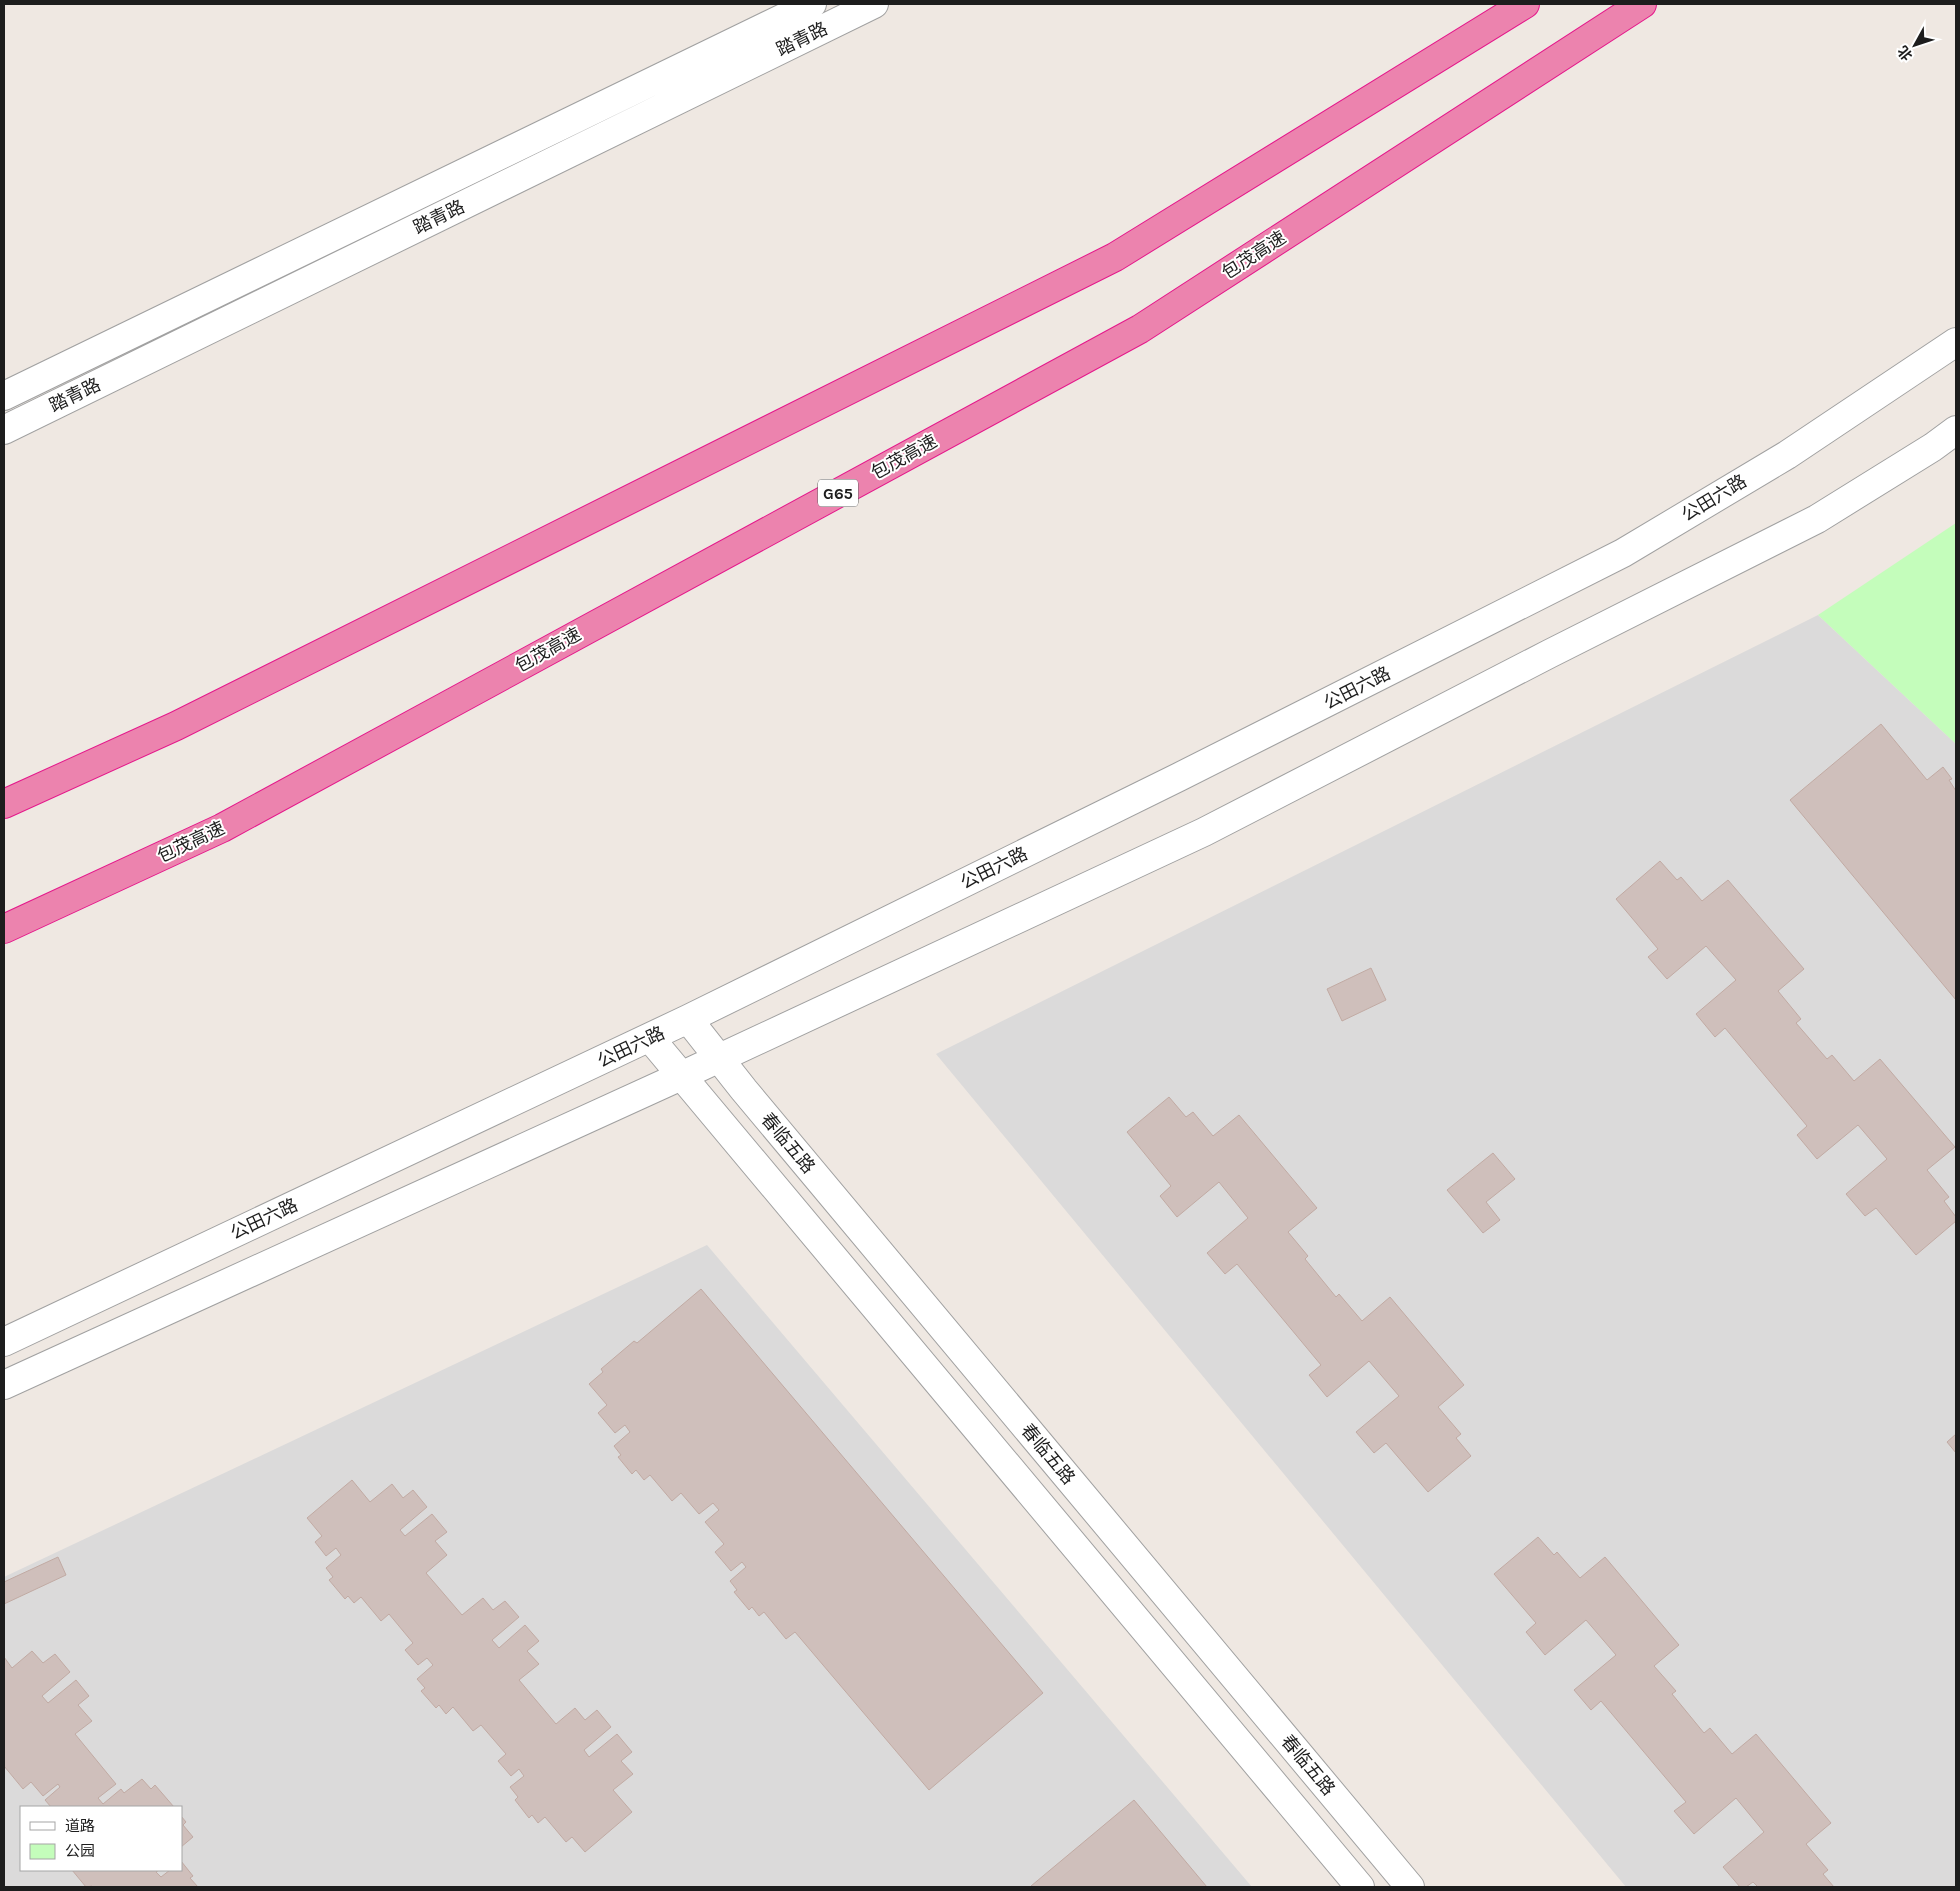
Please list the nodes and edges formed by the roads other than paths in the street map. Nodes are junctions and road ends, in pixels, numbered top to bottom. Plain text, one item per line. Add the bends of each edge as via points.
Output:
1 (812, 4) edge
2 (874, 4) edge
3 (1525, 4) edge
4 (1642, 4) edge
5 (1956, 342) edge
6 (4, 396) edge
7 (4, 430) edge
8 (1956, 430) edge
9 (4, 804) edge
10 (4, 929) edge
11 (688, 1019) junction
12 (650, 1038) junction
13 (719, 1059) junction
14 (681, 1076) junction
15 (4, 1342) edge
16 (4, 1385) edge
17 (1360, 1887) edge
18 (1410, 1887) edge

1 - 6 street, 踏青路
2 - 7 street, 踏青路
3 - 9 highway via 1116,257 176,726
4 - 10 highway, 包茂高速 / G65 via 1140,329 222,828
5 - 11 street, 公田六路 via 1787,454 1623,553
8 - 13 street via 1817,519 1212,827
11 - 12 street, 公田六路
11 - 13 street, 春临五路
12 - 14 street
12 - 15 street, 公田六路
13 - 14 street
13 - 18 street, 春临五路
14 - 16 street
14 - 17 street

